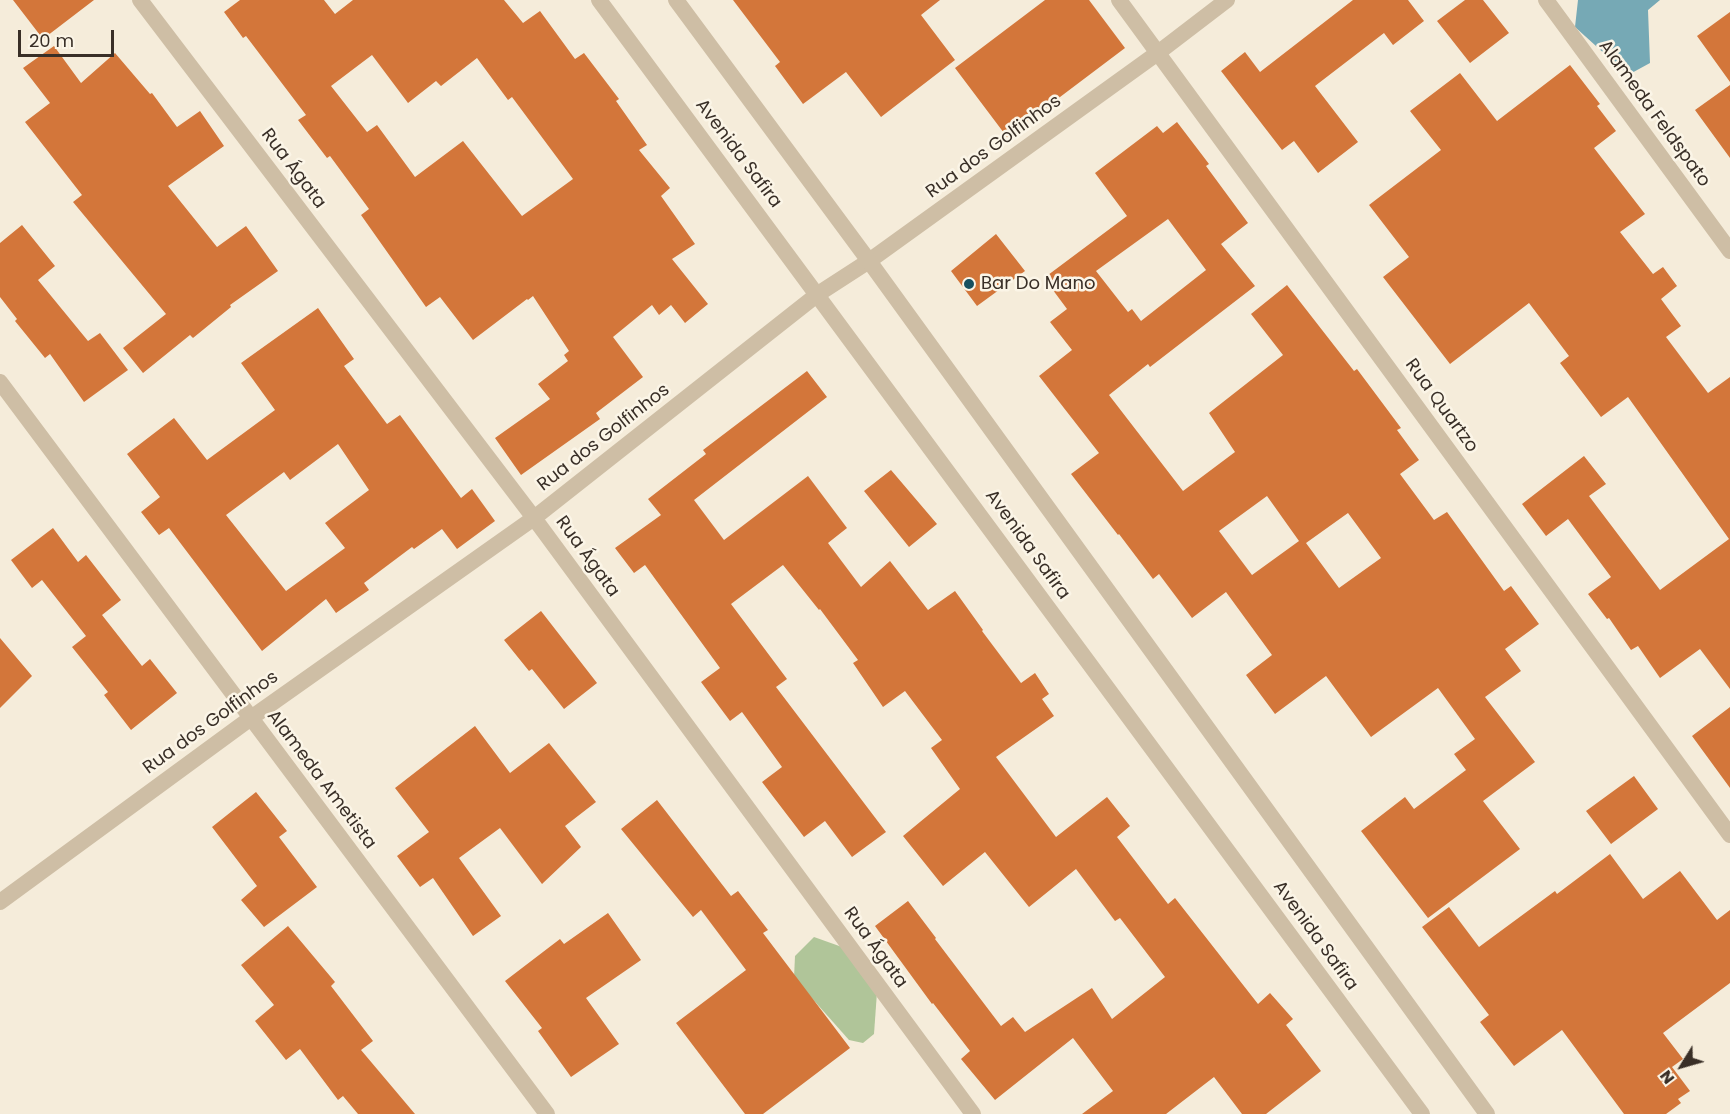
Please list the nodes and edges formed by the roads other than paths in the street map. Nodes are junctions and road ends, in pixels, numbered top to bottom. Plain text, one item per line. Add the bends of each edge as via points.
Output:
1 (140, 0) edge
2 (599, 0) edge
3 (676, 0) edge
4 (1119, 0) edge
5 (1227, 0) edge
6 (1546, 0) edge
7 (1159, 52) junction
8 (1730, 251) edge
9 (869, 261) junction
10 (818, 294) junction
11 (0, 382) edge
12 (534, 518) junction
13 (250, 718) junction
14 (1730, 835) edge
15 (0, 902) edge
16 (547, 1114) edge
17 (973, 1114) edge
18 (1422, 1114) edge
19 (1487, 1114) edge

1 - 12 street, Rua Ágata
2 - 10 street, Avenida Safira
3 - 9 street, Avenida Safira
4 - 7 street, Rua Quartzo
5 - 7 street, Rua dos Golfinhos
6 - 8 street, Alameda Feldspato
7 - 9 street, Rua dos Golfinhos
7 - 14 street, Rua Quartzo
9 - 10 street, Rua dos Golfinhos
9 - 19 street, Avenida Safira
10 - 12 street, Rua dos Golfinhos
10 - 18 street, Avenida Safira
11 - 13 street, Alameda Ametista
12 - 13 street, Rua dos Golfinhos
12 - 17 street, Rua Ágata
13 - 15 street, Rua dos Golfinhos
13 - 16 street, Alameda Ametista

